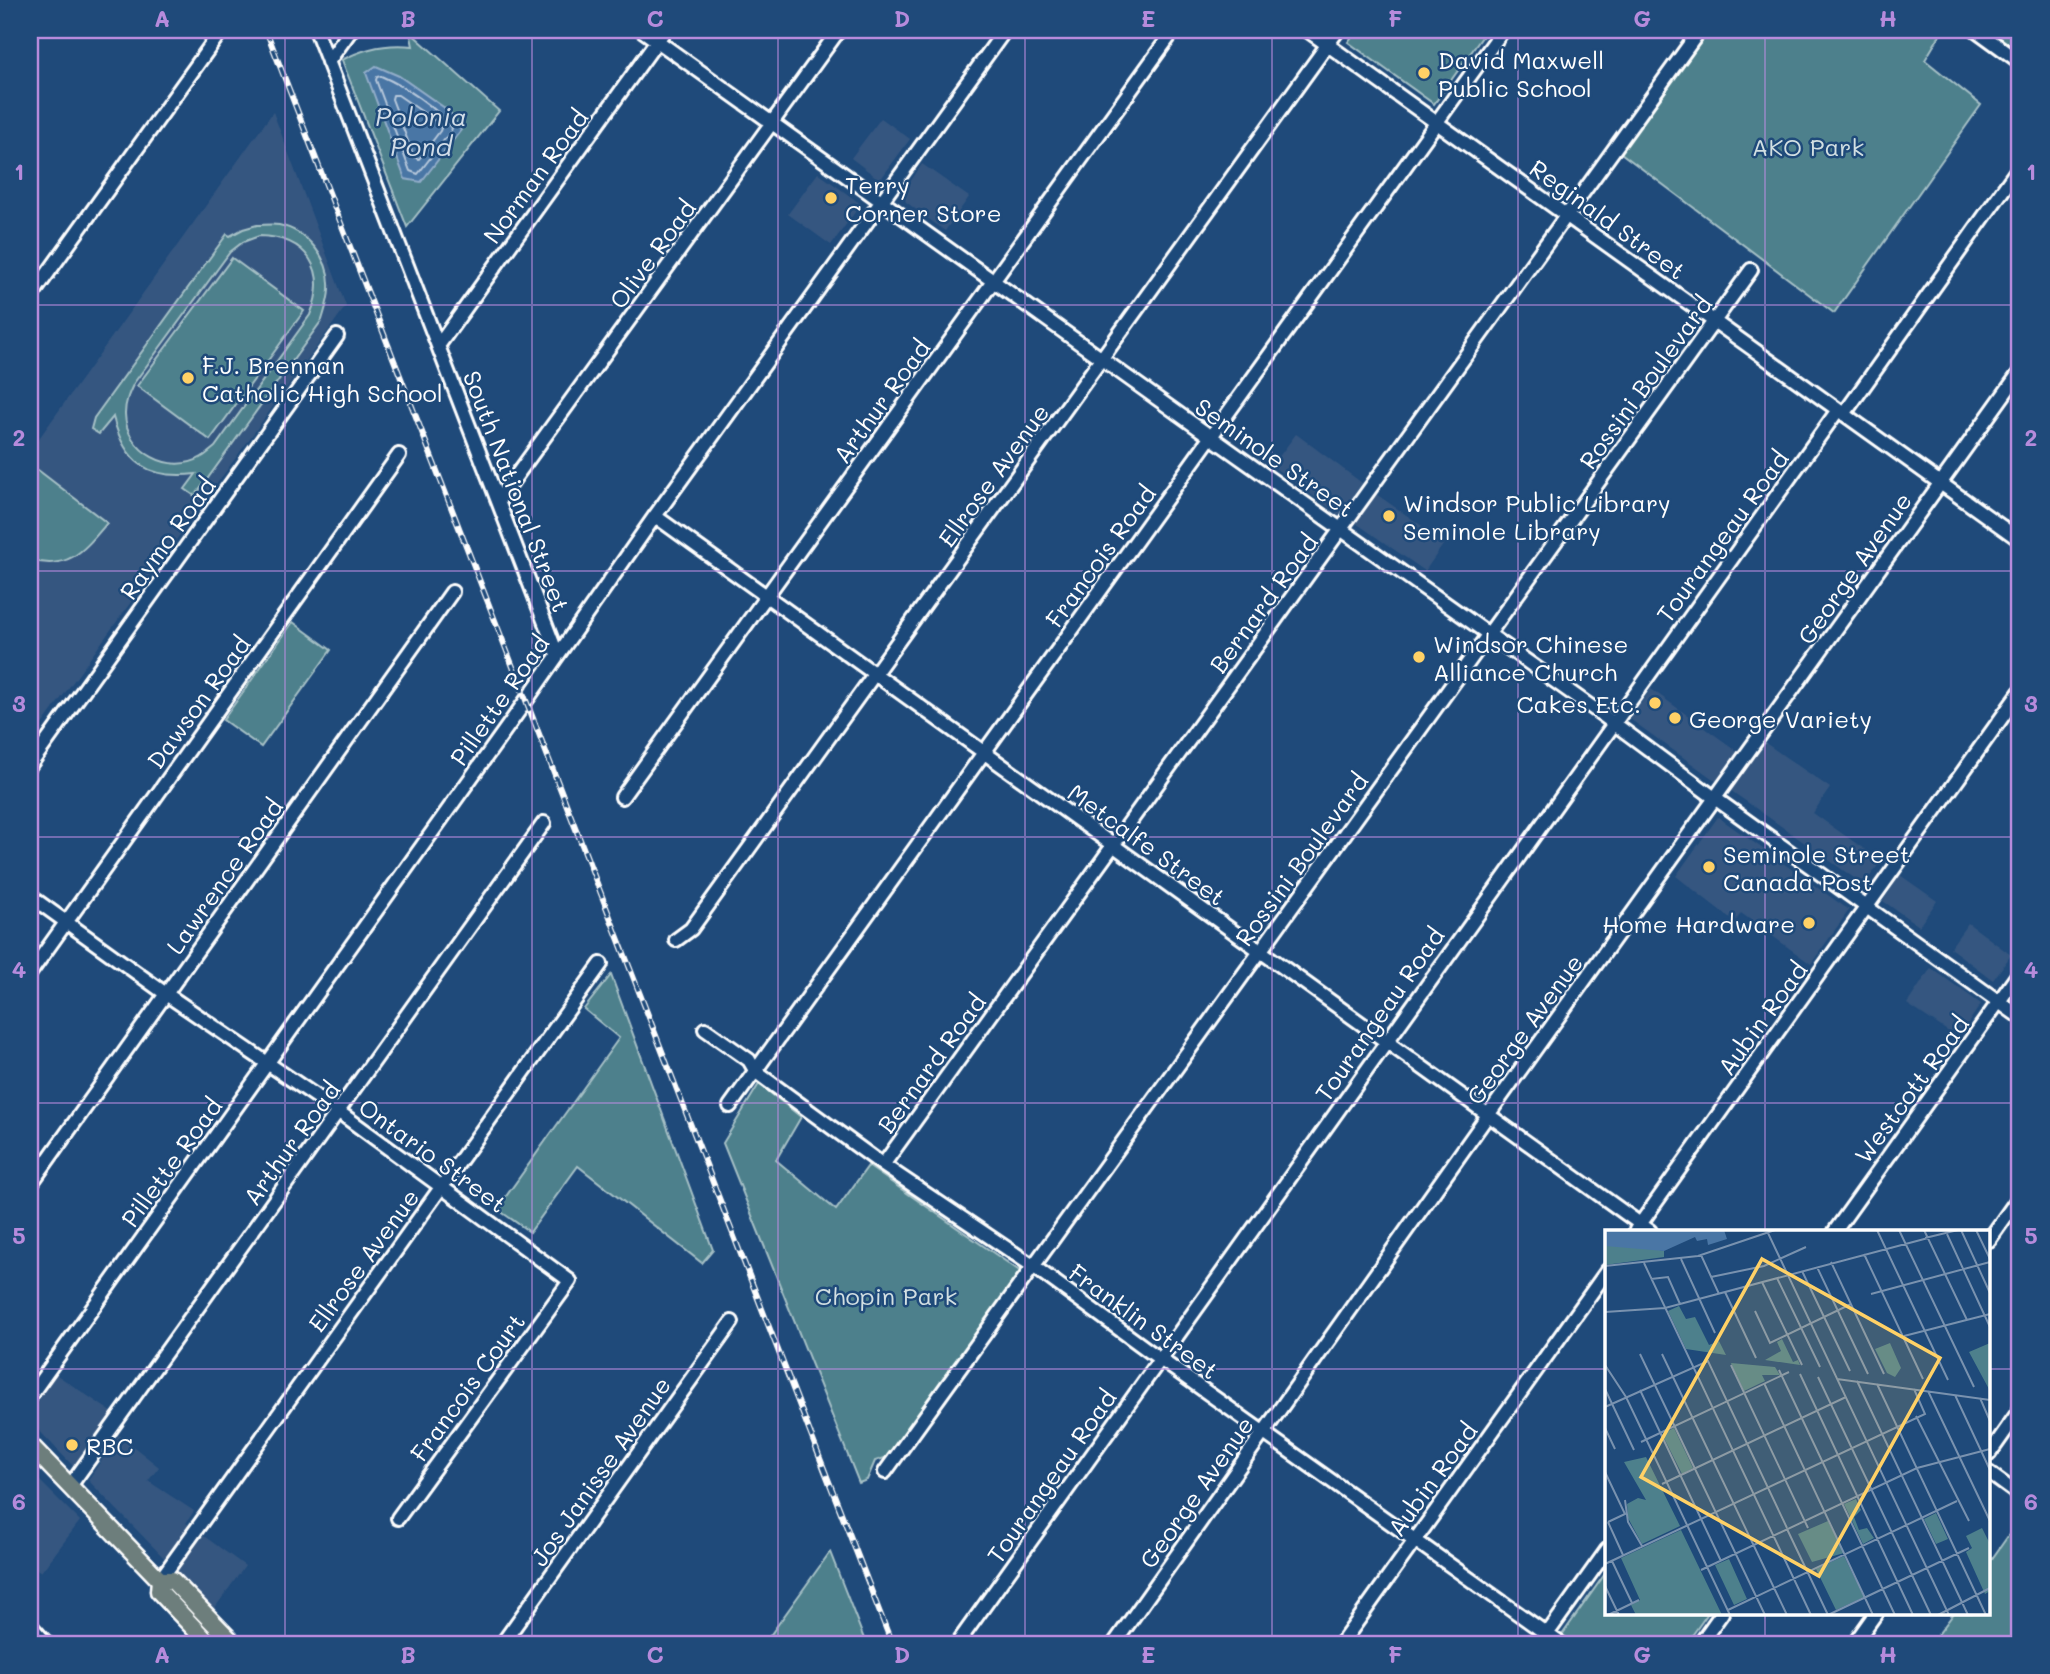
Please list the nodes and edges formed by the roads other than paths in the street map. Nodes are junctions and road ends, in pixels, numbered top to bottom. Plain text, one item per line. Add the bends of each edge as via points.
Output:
1 (316, 30) edge
2 (352, 30) edge
3 (642, 30) edge
4 (839, 30) edge
5 (1005, 30) edge
6 (1174, 30) edge
7 (1307, 30) edge
8 (1338, 30) edge
9 (1503, 30) edge
10 (1700, 30) edge
11 (1976, 30) edge
12 (219, 34) dead end
13 (662, 35) edge
14 (1328, 44) junction
15 (328, 62) junction
16 (2020, 62) edge
17 (1437, 122) junction
18 (772, 124) junction
19 (2020, 166) edge
20 (883, 201) junction
21 (1566, 215) junction
22 (1751, 270) dead end
23 (993, 282) junction
24 (30, 298) edge
25 (1714, 321) junction
26 (337, 335) dead end
27 (438, 346) junction
28 (1102, 359) junction
29 (2020, 372) edge
30 (1841, 412) junction
31 (1211, 437) junction
32 (399, 455) dead end
33 (1941, 483) junction
34 (498, 502) junction
35 (655, 516) junction
36 (1342, 529) junction
37 (2020, 540) edge
38 (453, 592) dead end
39 (767, 596) junction
40 (1489, 634) junction
41 (557, 654) junction
42 (875, 674) junction
43 (2020, 692) edge
44 (1613, 723) junction
45 (984, 753) junction
46 (30, 765) edge
47 (622, 797) dead end
48 (1716, 799) junction
49 (544, 823) dead end
50 (1114, 846) junction
51 (30, 897) edge
52 (1867, 907) junction
53 (66, 922) junction
54 (676, 940) dead end
55 (1260, 951) junction
56 (601, 964) dead end
57 (2020, 972) edge
58 (30, 973) edge
59 (166, 994) junction
60 (1999, 1002) junction
61 (2020, 1017) edge
62 (705, 1029) dead end
63 (1386, 1041) junction
64 (269, 1063) junction
65 (756, 1072) junction
66 (730, 1106) dead end
67 (339, 1112) junction
68 (1488, 1115) junction
69 (883, 1165) junction
70 (30, 1185) edge
71 (441, 1188) junction
72 (2020, 1196) edge
73 (1642, 1229) edge
74 (1836, 1230) edge
75 (1990, 1239) edge
76 (1033, 1266) junction
77 (1605, 1274) edge
78 (570, 1281) joint
79 (732, 1322) dead end
80 (1160, 1359) junction
81 (30, 1396) edge
82 (2020, 1410) edge
83 (1264, 1433) junction
84 (30, 1445) edge
85 (1990, 1453) edge
86 (885, 1472) dead end
87 (1990, 1474) edge
88 (70, 1486) junction
89 (2015, 1492) dead end
90 (398, 1518) dead end
91 (1415, 1540) junction
92 (1605, 1553) edge
93 (160, 1580) junction
94 (1721, 1614) edge
95 (1875, 1614) edge
96 (30, 1625) edge
97 (1543, 1639) edge
98 (47, 1644) edge
99 (209, 1644) edge
100 (234, 1644) edge
101 (502, 1644) edge
102 (957, 1644) edge
103 (1114, 1644) edge
104 (1340, 1644) edge
105 (1561, 1644) edge
106 (1700, 1644) edge
107 (1854, 1644) edge

1 - 15 street, South National Street
2 - 15 street
3 - 13 street, Seminole Street
4 - 18 street, Olive Road
5 - 20 street, Pillette Road
6 - 23 street, Arthur Road
7 - 14 street, Reginald Street
8 - 14 street, Ellrose Avenue
9 - 17 street, Francois Road
10 - 21 street, Bernard Road
11 - 16 street
12 - 24 street
13 - 18 street, Seminole Street
13 - 27 street, Norman Road
14 - 17 street, Reginald Street
14 - 28 street, Ellrose Avenue
15 - 27 street, South National Street
17 - 21 street, Reginald Street
17 - 31 street, Francois Road
18 - 20 street, Seminole Street
18 - 34 street, Olive Road
19 - 30 street, Tourangeau Road
20 - 23 street, Seminole Street
20 - 35 street, Pillette Road
21 - 25 street, Reginald Street
21 - 36 street, Bernard Road
22 - 25 street, Rossini Boulevard
23 - 28 street, Seminole Street
23 - 39 street, Arthur Road
25 - 30 street, Reginald Street
25 - 40 street, Rossini Boulevard
26 - 46 street, Raymo Road
27 - 34 street, South National Street
28 - 31 street, Seminole Street
28 - 42 street, Ellrose Avenue
29 - 33 street, George Avenue
30 - 33 street, Reginald Street
30 - 44 street, Tourangeau Road
31 - 36 street, Seminole Street
31 - 45 street, Francois Road
32 - 53 street, Dawson Road
33 - 37 street, Reginald Street
33 - 48 street, George Avenue
34 - 41 street, South National Street
35 - 39 street, Metcalfe Street
35 - 41 street, Pillette Road
36 - 40 street, Seminole Street
36 - 50 street, Bernard Road
38 - 59 street, Lawrence Road
39 - 42 street, Metcalfe Street
39 - 47 street, Arthur Road
40 - 44 street, Seminole Street
40 - 55 street, Rossini Boulevard
41 - 64 street, Pillette Road
42 - 45 street, Metcalfe Street
42 - 54 street, Ellrose Avenue via 691,929
43 - 52 street, Aubin Road
44 - 48 street, Seminole Street
44 - 63 street, Tourangeau Road
45 - 50 street, Metcalfe Street
45 - 65 street, Francois Road
48 - 52 street, Seminole Street
48 - 68 street, George Avenue
49 - 67 street, Arthur Road
50 - 55 street, Metcalfe Street
50 - 69 street, Bernard Road
51 - 53 street, Ontario Street
52 - 60 street, Seminole Street
52 - 73 street, Aubin Road
53 - 58 street, Dawson Road
53 - 59 street, Ontario Street
55 - 63 street, Metcalfe Street
55 - 76 street, Rossini Boulevard
56 - 71 street, Ellrose Avenue
57 - 60 street, Westcott Road
59 - 64 street, Ontario Street
59 - 70 street, Lawrence Road
60 - 61 street, Seminole Street
60 - 74 street, Westcott Road
62 - 65 street, Franklin Street via 749,1060
63 - 68 street, Metcalfe Street
63 - 80 street, Tourangeau Road
64 - 67 street, Ontario Street
64 - 81 street, Pillette Road
65 - 66 street, Francois Road
65 - 69 street, Franklin Street
67 - 71 street, Ontario Street
67 - 88 street, Arthur Road
68 - 73 street, Metcalfe Street
68 - 83 street, George Avenue
69 - 76 street, Franklin Street
71 - 78 street, Ontario Street
71 - 93 street, Ellrose Avenue
72 - 75 street
76 - 80 street, Franklin Street
76 - 86 street, Rossini Boulevard
77 - 91 street, Aubin Road
78 - 90 street, Francois Court
79 - 101 street, Jos Janisse Avenue
80 - 83 street, Franklin Street
80 - 102 street, Tourangeau Road
82 - 85 street
83 - 91 street, Franklin Street
83 - 103 street, George Avenue
84 - 88 main road
87 - 89 street
88 - 93 main road
91 - 97 street, Franklin Street
91 - 104 street, Aubin Road
92 - 97 street
93 - 99 main road via 159,1591
93 - 100 main road via 172,1580
94 - 106 street
95 - 107 street
96 - 98 street
97 - 105 street, Franklin Street

